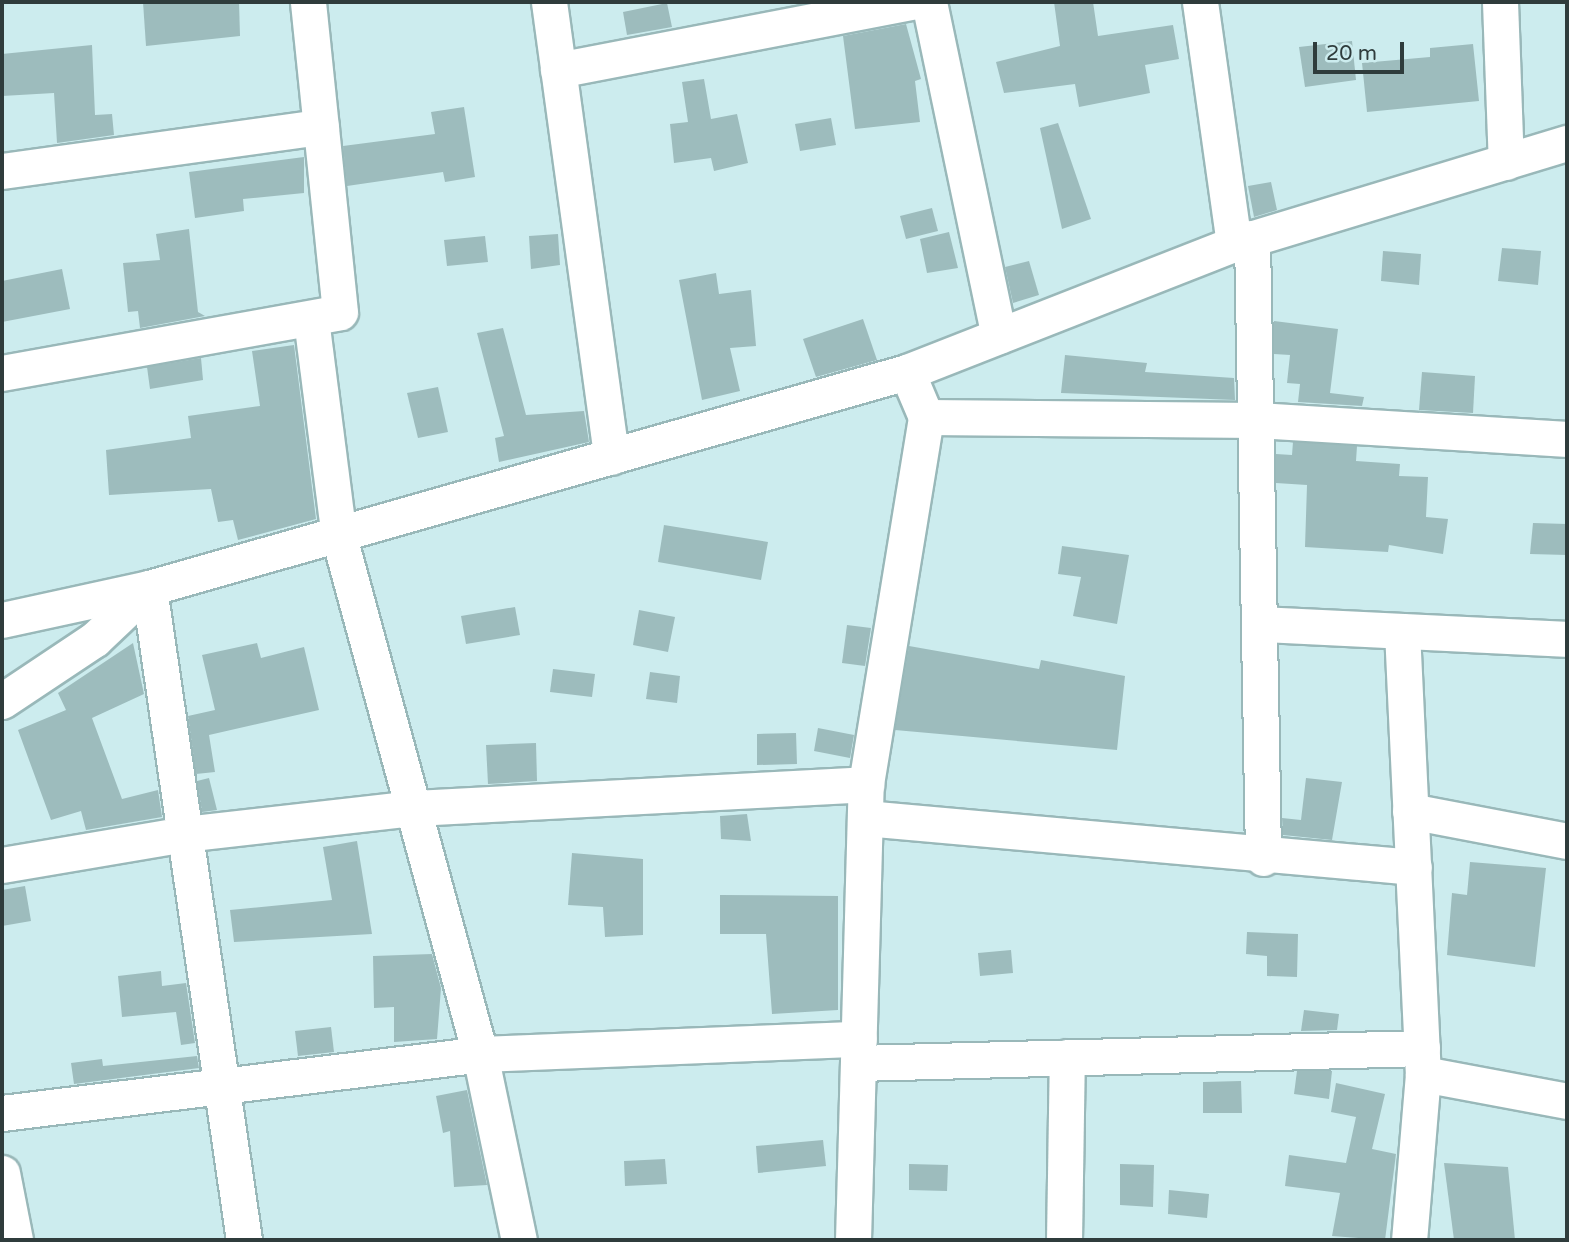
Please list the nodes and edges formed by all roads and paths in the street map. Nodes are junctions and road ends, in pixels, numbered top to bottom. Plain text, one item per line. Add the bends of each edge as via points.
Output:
1 (308, 2) edge
2 (549, 2) edge
3 (912, 2) edge
4 (929, 2) edge
5 (1200, 2) edge
6 (1500, 2) edge
7 (558, 70) junction
8 (321, 127) junction
9 (1567, 143) edge
10 (1506, 162) junction
11 (2, 171) edge
12 (1243, 241) junction
13 (311, 318) junction
14 (999, 336) junction
15 (907, 372) junction
16 (2, 373) edge
17 (926, 417) junction
18 (1257, 420) junction
19 (1567, 439) edge
20 (611, 457) junction
21 (339, 537) junction
22 (149, 588) junction
23 (2, 620) edge
24 (1261, 624) junction
25 (1402, 631) junction
26 (1567, 639) edge
27 (2, 701) edge
28 (866, 784) junction
29 (413, 808) junction
30 (1410, 811) junction
31 (865, 818) junction
32 (185, 834) junction
33 (1567, 841) edge
34 (1263, 858) junction
35 (2, 865) edge
36 (1414, 867) junction
37 (858, 1051) junction
38 (480, 1054) junction
39 (1067, 1057) junction
40 (1423, 1061) junction
41 (222, 1084) junction
42 (1567, 1101) edge
43 (2, 1113) edge
44 (2, 1173) edge
45 (15, 1240) edge
46 (244, 1240) edge
47 (519, 1240) edge
48 (853, 1240) edge
49 (1064, 1240) edge
50 (1409, 1240) edge

1 - 8 street
2 - 7 street
3 - 7 street
4 - 14 street
5 - 12 street
6 - 10 street
7 - 20 street
8 - 11 street
8 - 13 street via 340,313
9 - 10 street
10 - 12 street
12 - 14 street
12 - 18 street
13 - 16 street
13 - 21 street
14 - 15 street
15 - 17 street
15 - 20 street
17 - 18 street
17 - 28 street
18 - 19 street
18 - 24 street
20 - 21 street
21 - 22 street
21 - 29 street
22 - 23 street
22 - 27 street via 95,639
22 - 32 street
24 - 25 street
24 - 34 street
25 - 26 street
25 - 30 street
28 - 29 street
28 - 31 street
29 - 32 street
29 - 38 street
30 - 33 street
30 - 36 street
31 - 34 street
31 - 37 street
32 - 35 street
32 - 41 street
34 - 36 street
36 - 40 street
37 - 38 street
37 - 39 street
37 - 48 street
38 - 41 street
38 - 47 street
39 - 40 street
39 - 49 street
40 - 42 street
40 - 50 street
41 - 43 street
41 - 46 street
44 - 45 street

